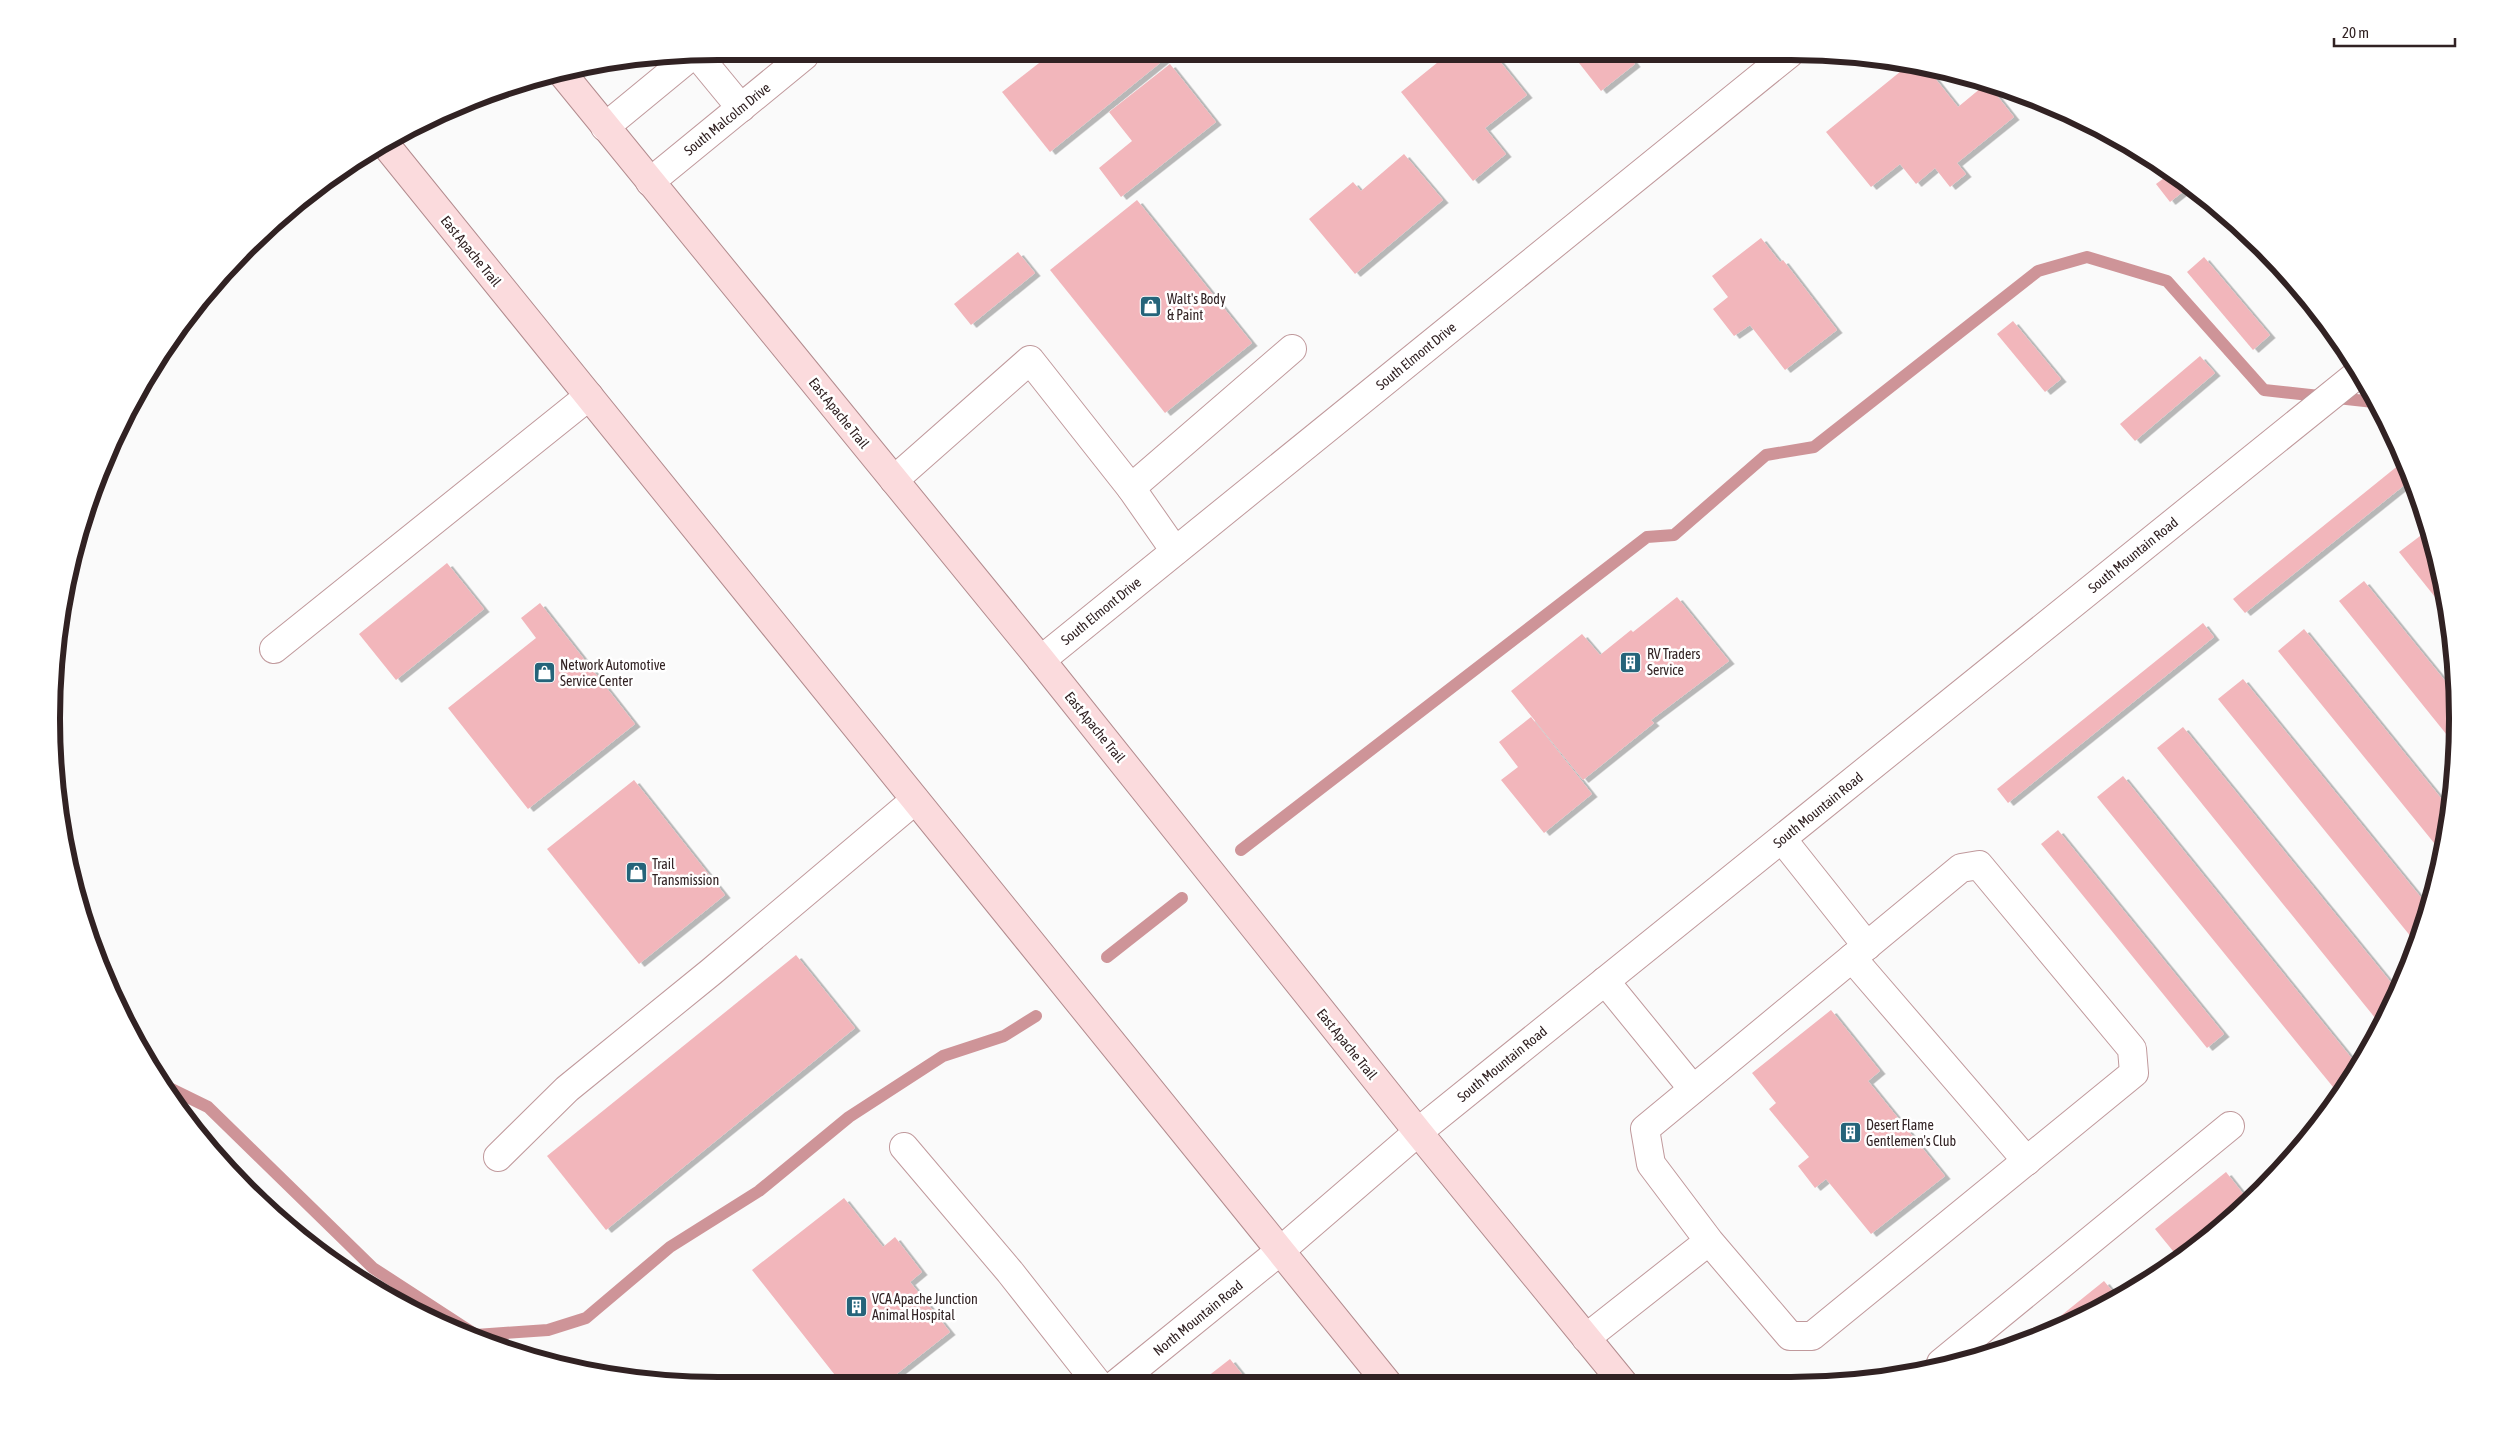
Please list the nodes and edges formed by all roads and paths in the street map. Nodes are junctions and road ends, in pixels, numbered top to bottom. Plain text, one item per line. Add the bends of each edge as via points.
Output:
1 (703, 60) edge
2 (799, 60) edge
3 (1781, 60) edge
4 (685, 61) edge
5 (566, 78) edge
6 (741, 108) junction
7 (605, 127) junction
8 (388, 148) edge
9 (650, 182) junction
10 (1292, 349) dead end
11 (2354, 377) edge
12 (589, 396) junction
13 (894, 480) junction
14 (1131, 488) junction
15 (1176, 551) junction
16 (274, 649) dead end
17 (1041, 660) junction
18 (916, 800) junction
19 (1782, 839) junction
20 (1860, 952) junction
21 (1605, 981) junction
22 (1693, 1089) junction
23 (2230, 1126) dead end
24 (1418, 1132) junction
25 (904, 1147) dead end
26 (498, 1156) dead end
27 (2027, 1161) junction
28 (1710, 1241) junction
29 (1280, 1251) junction
30 (1586, 1338) junction
31 (1947, 1358) edge
32 (1092, 1377) edge
33 (1125, 1377) edge
34 (1382, 1377) edge
35 (1618, 1377) edge

1 - 6 street
2 - 6 street, South Malcolm Drive
3 - 15 street, South Elmont Drive
4 - 7 street
5 - 7 main road, East Apache Trail
6 - 9 street, South Malcolm Drive
7 - 9 main road, East Apache Trail
8 - 12 main road, East Apache Trail
9 - 13 main road, East Apache Trail
10 - 14 street
11 - 19 street, South Mountain Road
12 - 16 street
12 - 18 main road, East Apache Trail
13 - 14 street via 1030,360
13 - 17 main road, East Apache Trail
14 - 15 street
15 - 17 street, South Elmont Drive
17 - 24 main road, East Apache Trail
18 - 26 street via 567,1089
18 - 29 main road, East Apache Trail
19 - 20 street
19 - 21 street, South Mountain Road
20 - 22 street
20 - 27 street
20 - 27 street via 1961,868 1979,865 2132,1049 2134,1074
21 - 22 street
21 - 24 street, South Mountain Road
22 - 28 street via 1645,1129 1651,1164
23 - 31 street
24 - 29 street, South Mountain Road
24 - 30 main road, East Apache Trail
25 - 32 street via 1010,1272
27 - 28 street via 1812,1336 1790,1336
28 - 30 street
29 - 33 street, North Mountain Road
29 - 34 main road, East Apache Trail
30 - 35 main road, East Apache Trail

